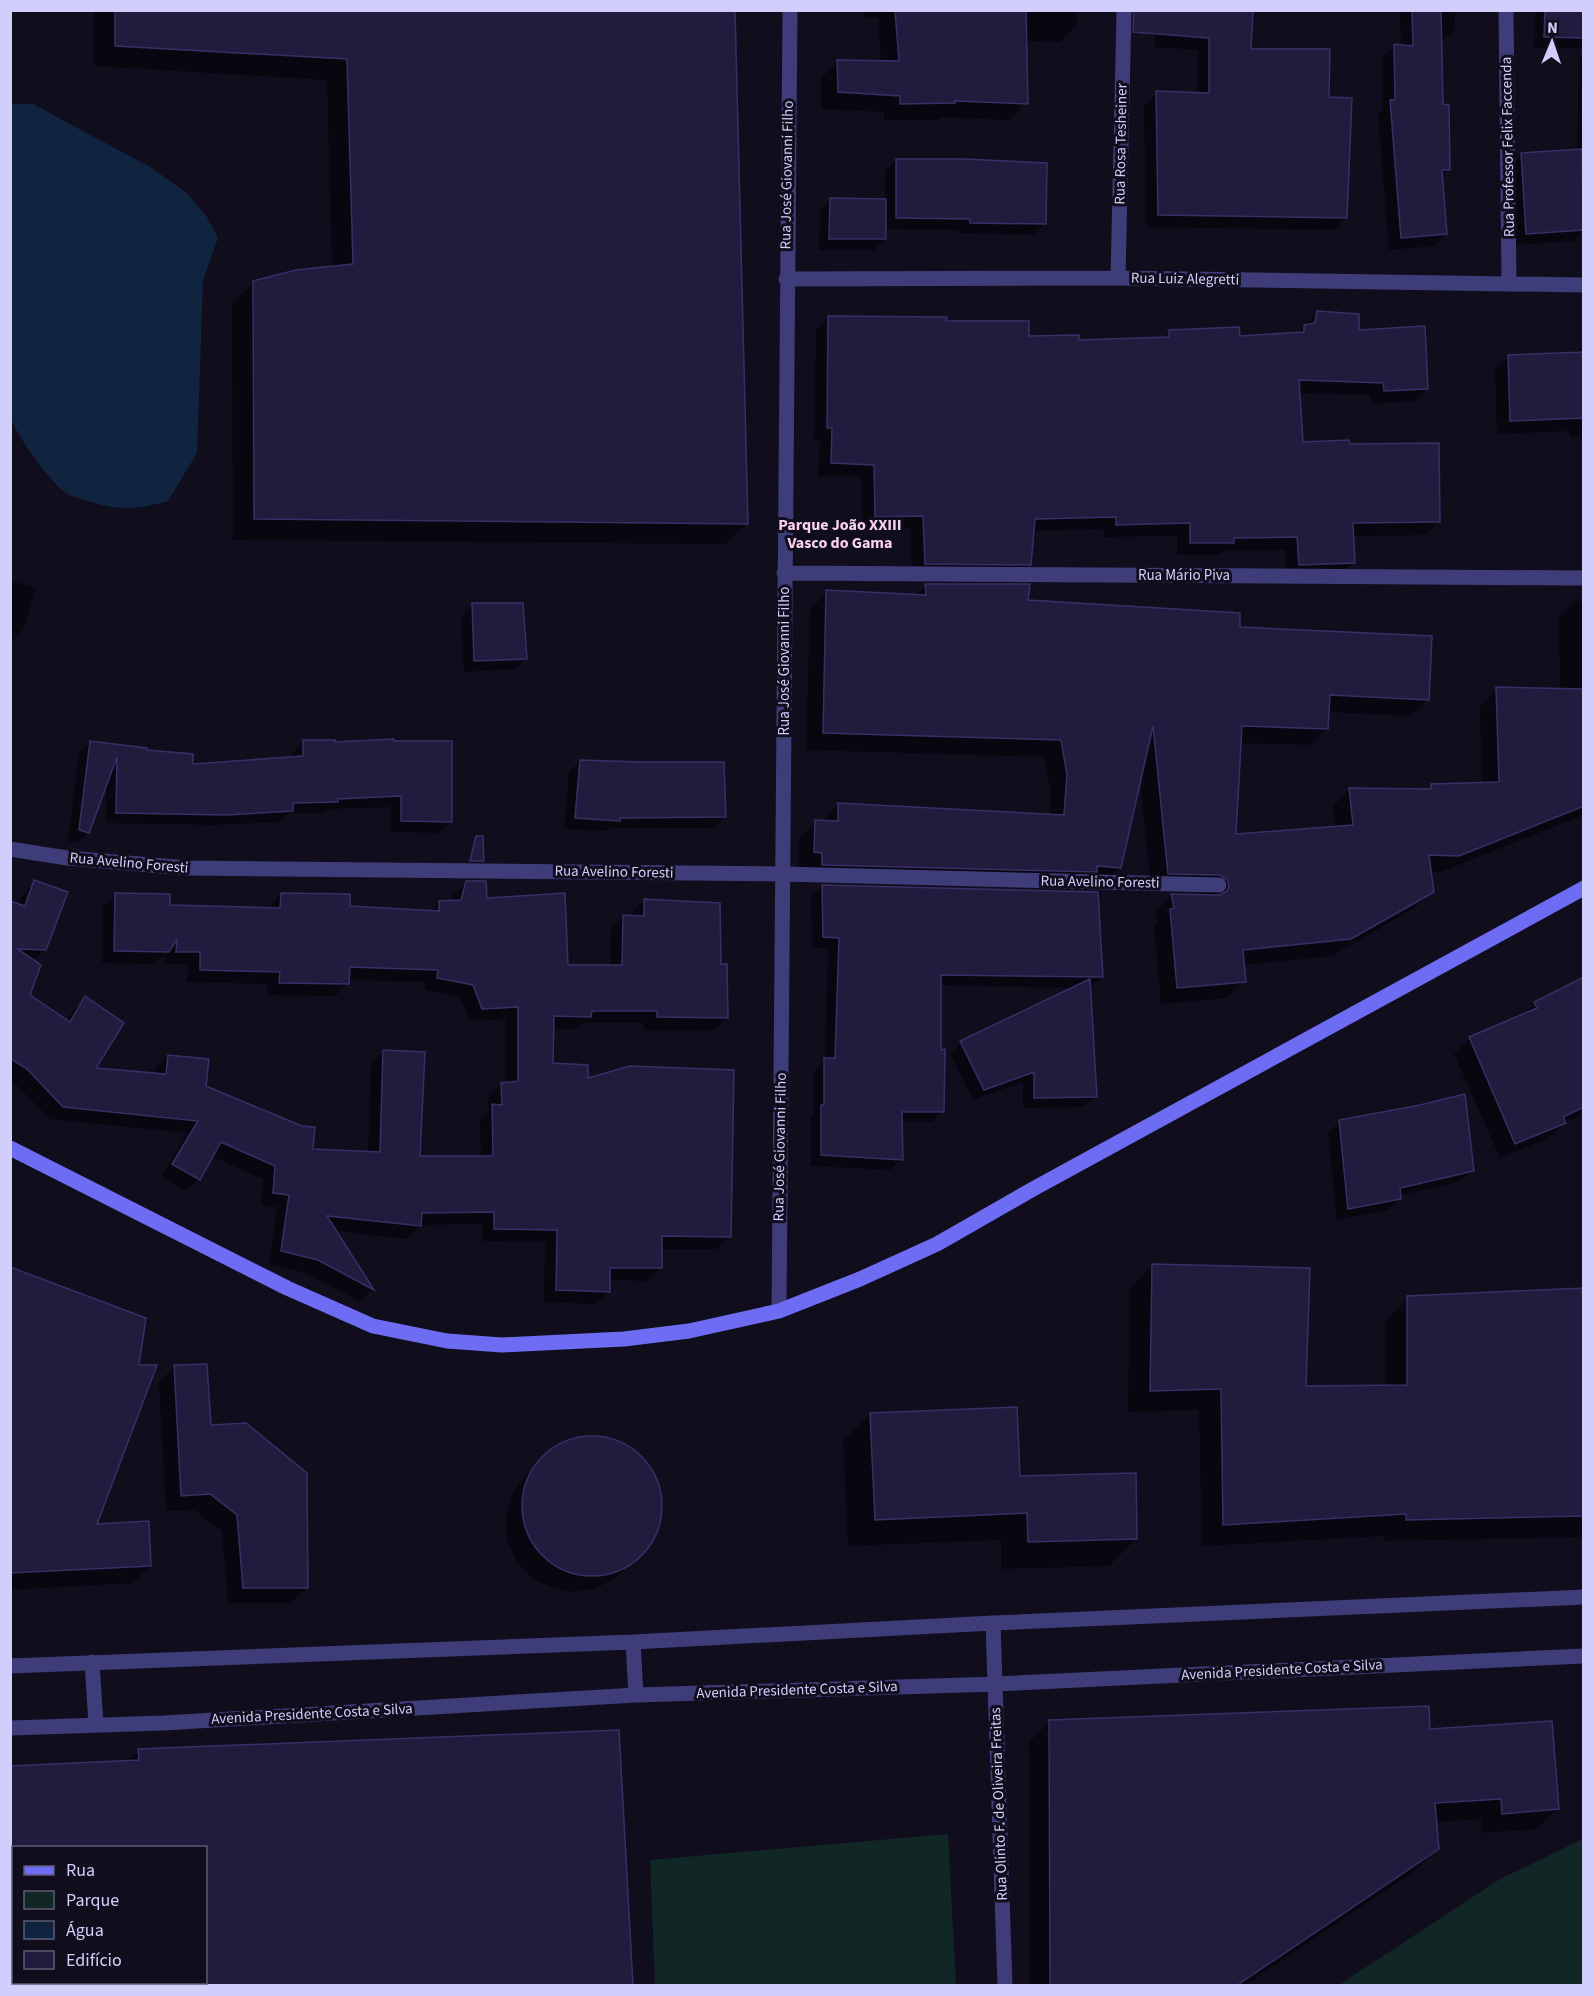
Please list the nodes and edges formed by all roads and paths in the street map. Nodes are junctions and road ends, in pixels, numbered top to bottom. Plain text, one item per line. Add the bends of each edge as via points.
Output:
1 (790, 10) edge
2 (1124, 10) edge
3 (1506, 10) edge
4 (1118, 278) junction
5 (786, 279) junction
6 (1509, 284) junction
7 (1584, 285) edge
8 (784, 573) junction
9 (1584, 578) edge
10 (10, 849) edge
11 (783, 873) junction
12 (1219, 885) dead end
13 (1584, 888) edge
14 (10, 1148) edge
15 (778, 1311) junction
16 (1584, 1597) edge
17 (993, 1623) junction
18 (633, 1642) junction
19 (1584, 1656) edge
20 (92, 1662) junction
21 (10, 1666) edge
22 (996, 1684) junction
23 (636, 1695) junction
24 (96, 1725) junction
25 (10, 1728) edge
26 (1005, 1986) edge

1 - 5 street, Rua José Giovanni Filho
2 - 4 street, Rua Rosa Tesheiner
3 - 6 street, Rua Professor Felix Faccenda
4 - 5 street, Rua Luiz Alegretti
4 - 6 street, Rua Luiz Alegretti
5 - 8 street, Rua José Giovanni Filho
6 - 7 street, Rua Luiz Alegretti
8 - 9 street, Rua Mário Piva
8 - 11 street, Rua José Giovanni Filho
10 - 11 street, Rua Avelino Foresti via 187,868
11 - 12 street, Rua Avelino Foresti
11 - 15 street, Rua José Giovanni Filho
13 - 15 main road via 937,1244
14 - 15 main road via 287,1288 373,1326 447,1341 502,1345 624,1339 689,1331
16 - 17 street
17 - 18 street
17 - 22 street, Rua Olinto F. de Oliveira Freitas
18 - 20 street
18 - 23 street
19 - 22 street, Avenida Presidente Costa e Silva
20 - 21 street
20 - 24 street
22 - 23 street, Avenida Presidente Costa e Silva
22 - 26 street, Rua Olinto F. de Oliveira Freitas
23 - 24 street, Avenida Presidente Costa e Silva
24 - 25 street, Avenida Presidente Costa e Silva

